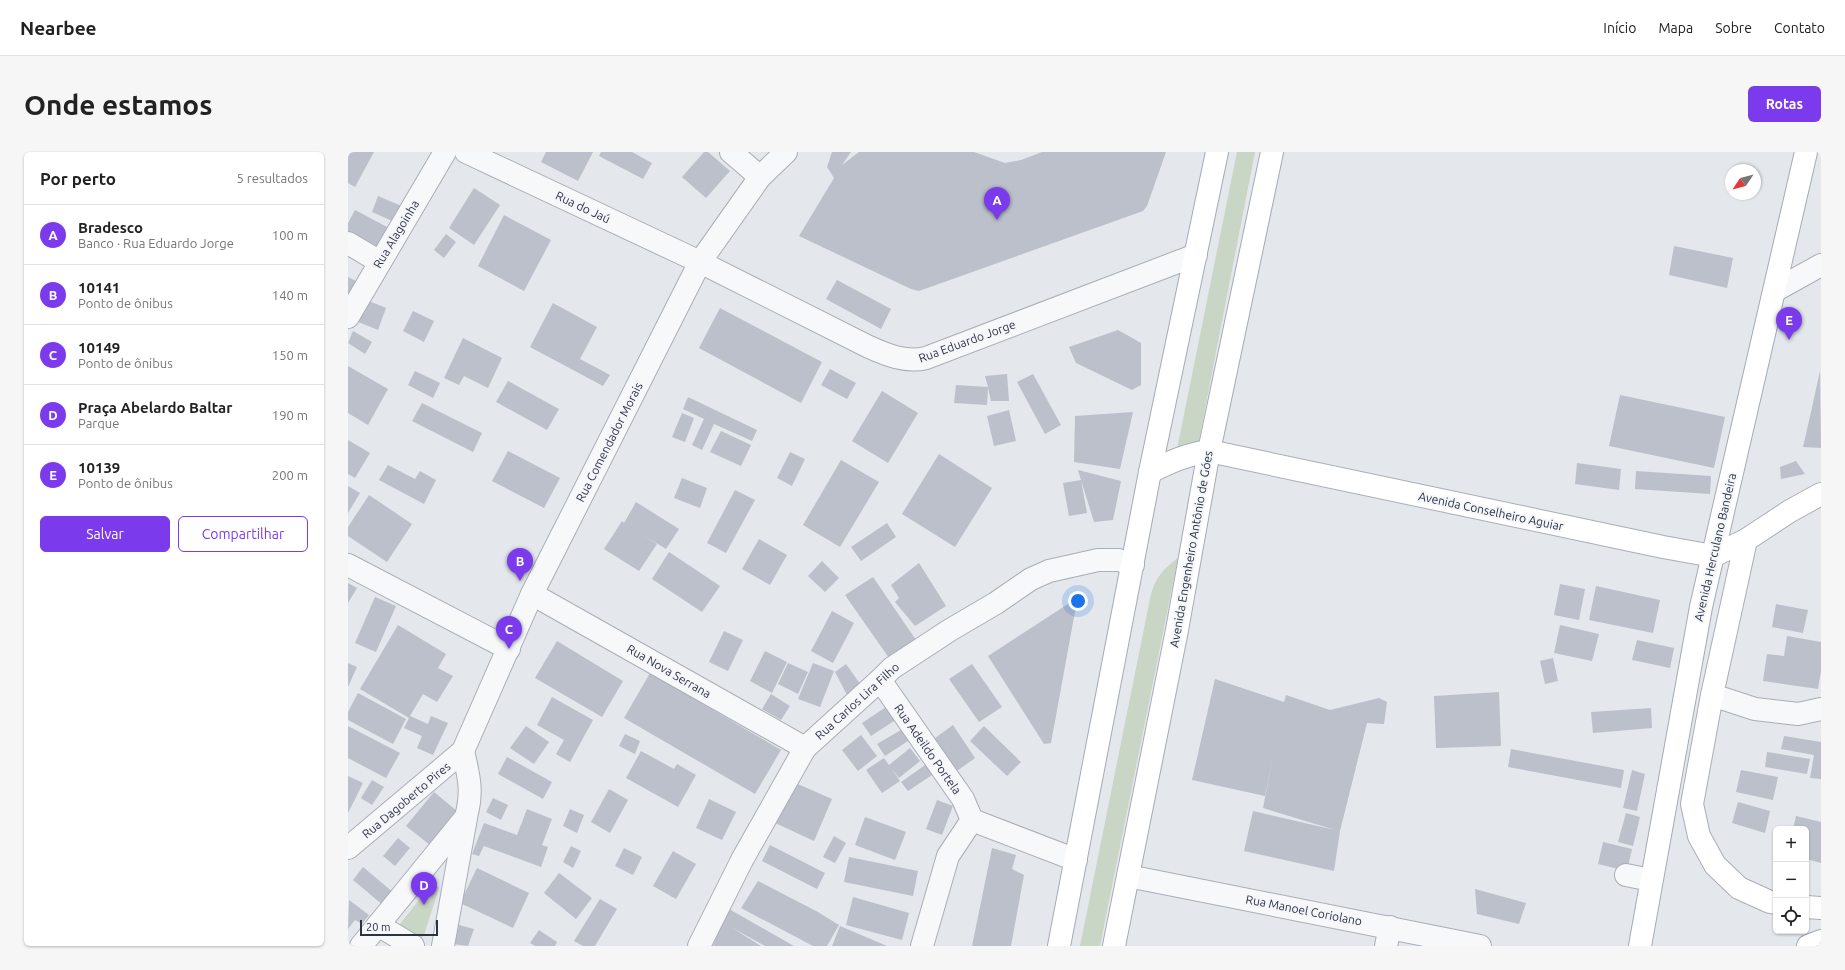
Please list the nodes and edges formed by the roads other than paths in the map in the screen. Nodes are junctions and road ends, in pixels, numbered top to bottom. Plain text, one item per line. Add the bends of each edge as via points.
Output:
1 (445, 152) edge
2 (466, 152) edge
3 (731, 152) edge
4 (786, 152) edge
5 (1217, 152) edge
6 (1272, 152) edge
7 (1806, 152) edge
8 (760, 178) junction
9 (348, 243) edge
10 (1196, 255) junction
11 (380, 262) junction
12 (700, 262) junction
13 (1821, 264) edge
14 (1776, 290) junction
15 (348, 317) edge
16 (1209, 451) junction
17 (1150, 472) junction
18 (1821, 494) edge
19 (1746, 540) junction
20 (1713, 556) junction
21 (348, 565) edge
22 (1133, 565) junction
23 (532, 594) junction
24 (509, 649) junction
25 (880, 680) junction
26 (1712, 695) junction
27 (1821, 709) edge
28 (805, 748) junction
29 (463, 751) junction
30 (466, 817) junction
31 (972, 820) junction
32 (348, 848) edge
33 (1076, 860) junction
34 (1626, 875) dead end
35 (1128, 876) junction
36 (1651, 880) junction
37 (1773, 902) edge
38 (1809, 908) edge
39 (1821, 908) edge
40 (378, 925) junction
41 (1388, 937) edge
42 (1821, 941) edge
43 (361, 946) edge
44 (413, 946) edge
45 (444, 946) edge
46 (699, 946) edge
47 (922, 946) edge
48 (1060, 946) edge
49 (1114, 946) edge
50 (1480, 946) edge
51 (1640, 946) edge
52 (1808, 946) edge

1 - 11 street, Rua Alagoinha
2 - 12 street, Rua do Jaú
3 - 8 street
4 - 8 street, Rua Comendador Morais
5 - 10 main road
6 - 16 main road, Avenida Engenheiro Antônio de Góes
7 - 14 main road, Avenida Herculano Bandeira
8 - 12 street, Rua Comendador Morais
9 - 11 street
10 - 12 street, Rua Eduardo Jorge via 917,360 893,356 869,347
10 - 17 main road
11 - 15 street, Rua Alagoinha
12 - 23 street, Rua Comendador Morais
13 - 14 street
14 - 20 main road, Avenida Herculano Bandeira via 1762,337
16 - 17 main road, Avenida Conselheiro Aguiar via 1177,459
16 - 20 main road, Avenida Conselheiro Aguiar
16 - 35 main road, Avenida Engenheiro Antônio de Góes via 1177,630
17 - 22 main road
18 - 19 main road
19 - 20 main road
19 - 26 main road
20 - 36 main road, Avenida Herculano Bandeira via 1701,607
21 - 24 street
22 - 25 street, Rua Carlos Lira Filho via 1119,560 1098,560 1049,571 1031,579 892,668
22 - 33 main road
23 - 24 street, Rua Comendador Morais
23 - 28 street, Rua Nova Serrana
24 - 29 street, Rua Comendador Morais
25 - 28 street, Rua Carlos Lira Filho
25 - 31 street, Rua Adeildo Portela via 963,799
26 - 27 street via 1755,709 1798,714
26 - 37 main road via 1692,804 1699,836 1715,865 1739,888
28 - 46 street, Rua Carlos Lira Filho via 742,860
29 - 30 street via 470,781 470,800
29 - 32 street, Rua Dagoberto Pires
30 - 40 street
30 - 45 street
31 - 33 street
31 - 47 street via 948,856
33 - 48 main road
34 - 36 street
35 - 41 street, Rua Manoel Coriolano
35 - 49 main road, Avenida Engenheiro Antônio de Góes
36 - 51 main road, Avenida Herculano Bandeira
38 - 39 main road
40 - 43 street
40 - 44 street
41 - 50 street, Rua Manoel Coriolano
42 - 52 main road

